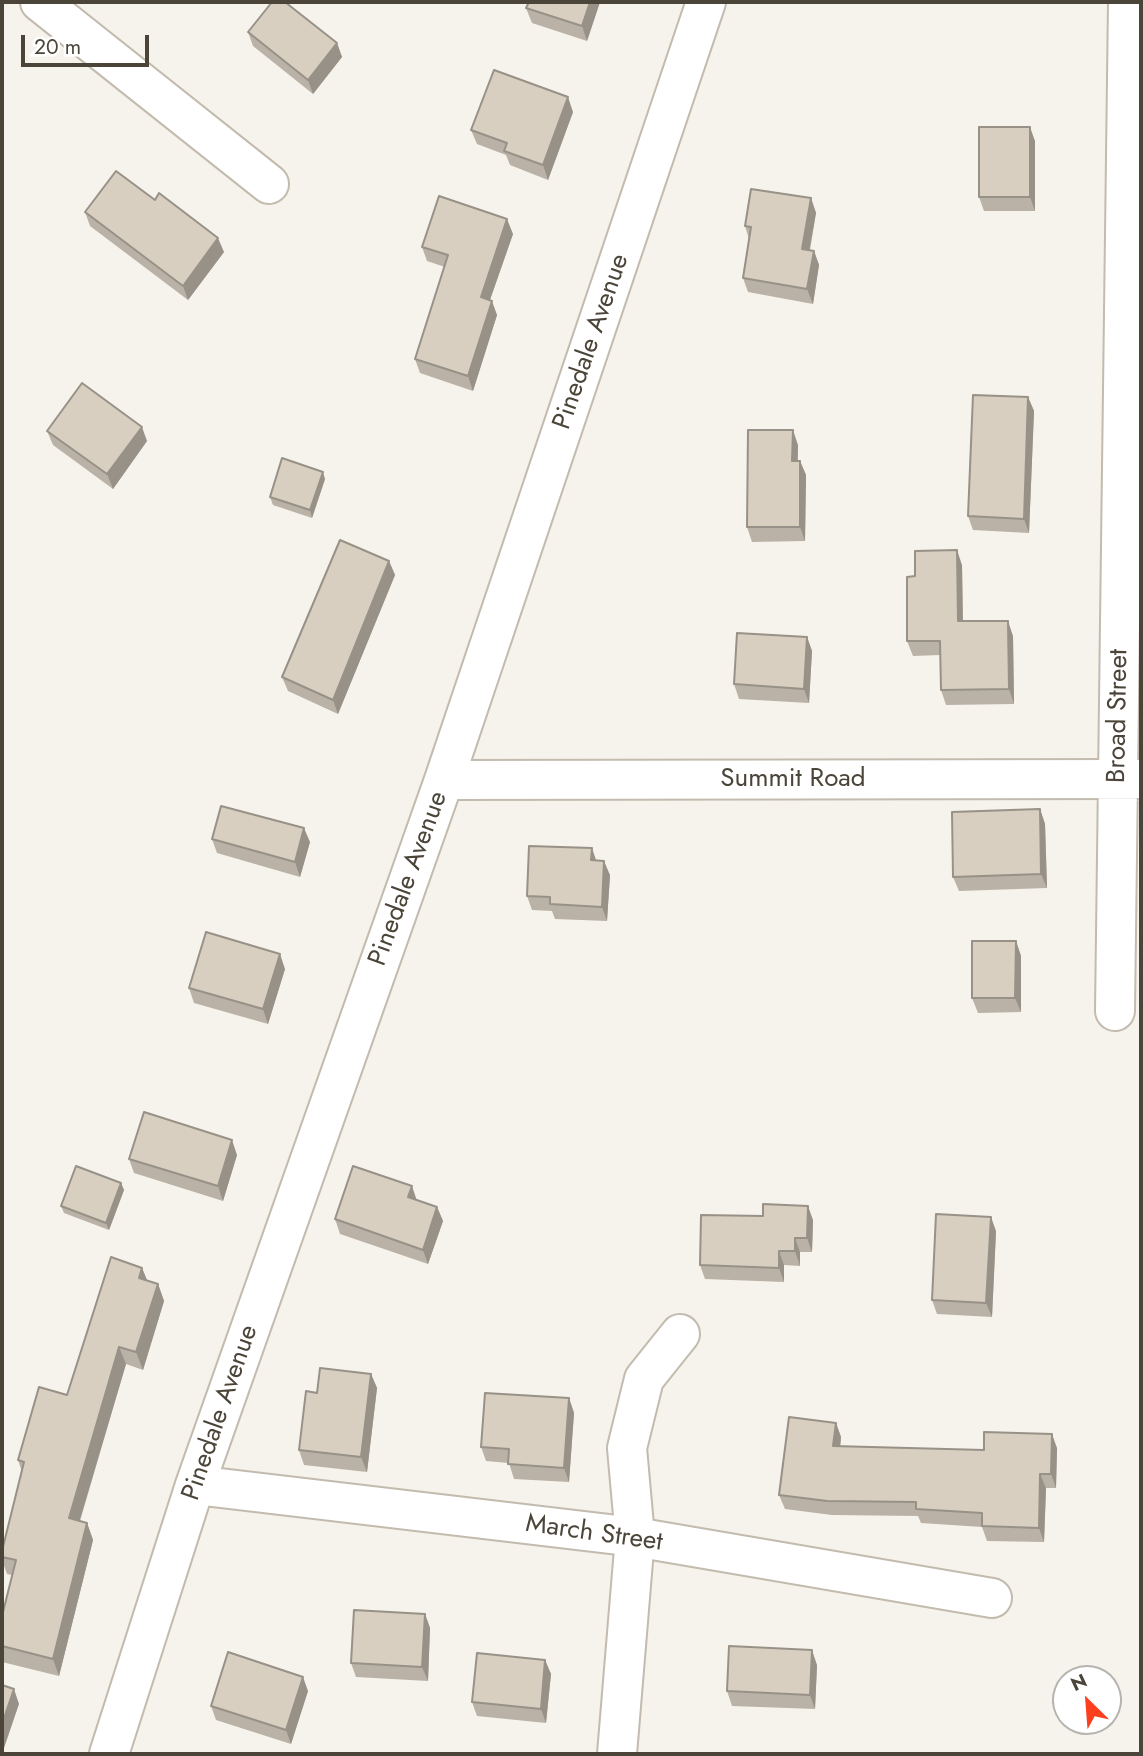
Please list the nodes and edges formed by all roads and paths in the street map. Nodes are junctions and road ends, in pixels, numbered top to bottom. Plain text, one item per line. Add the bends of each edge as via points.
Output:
1 (40, 2) edge
2 (706, 2) edge
3 (1132, 20) edge
4 (269, 184) dead end
5 (444, 779) junction
6 (1130, 779) edge
7 (1115, 1011) dead end
8 (680, 1334) dead end
9 (195, 1485) junction
10 (635, 1538) junction
11 (992, 1598) dead end
12 (109, 1754) edge
13 (617, 1754) edge

1 - 4 street
2 - 5 street, Pinedale Avenue
3 - 6 street, Broad Street
5 - 6 street, Summit Road
5 - 9 street, Pinedale Avenue
6 - 7 street, Broad Street
8 - 10 street via 644,1379 627,1448
9 - 10 street, March Street
9 - 12 street, Pinedale Avenue
10 - 11 street, March Street
10 - 13 street

